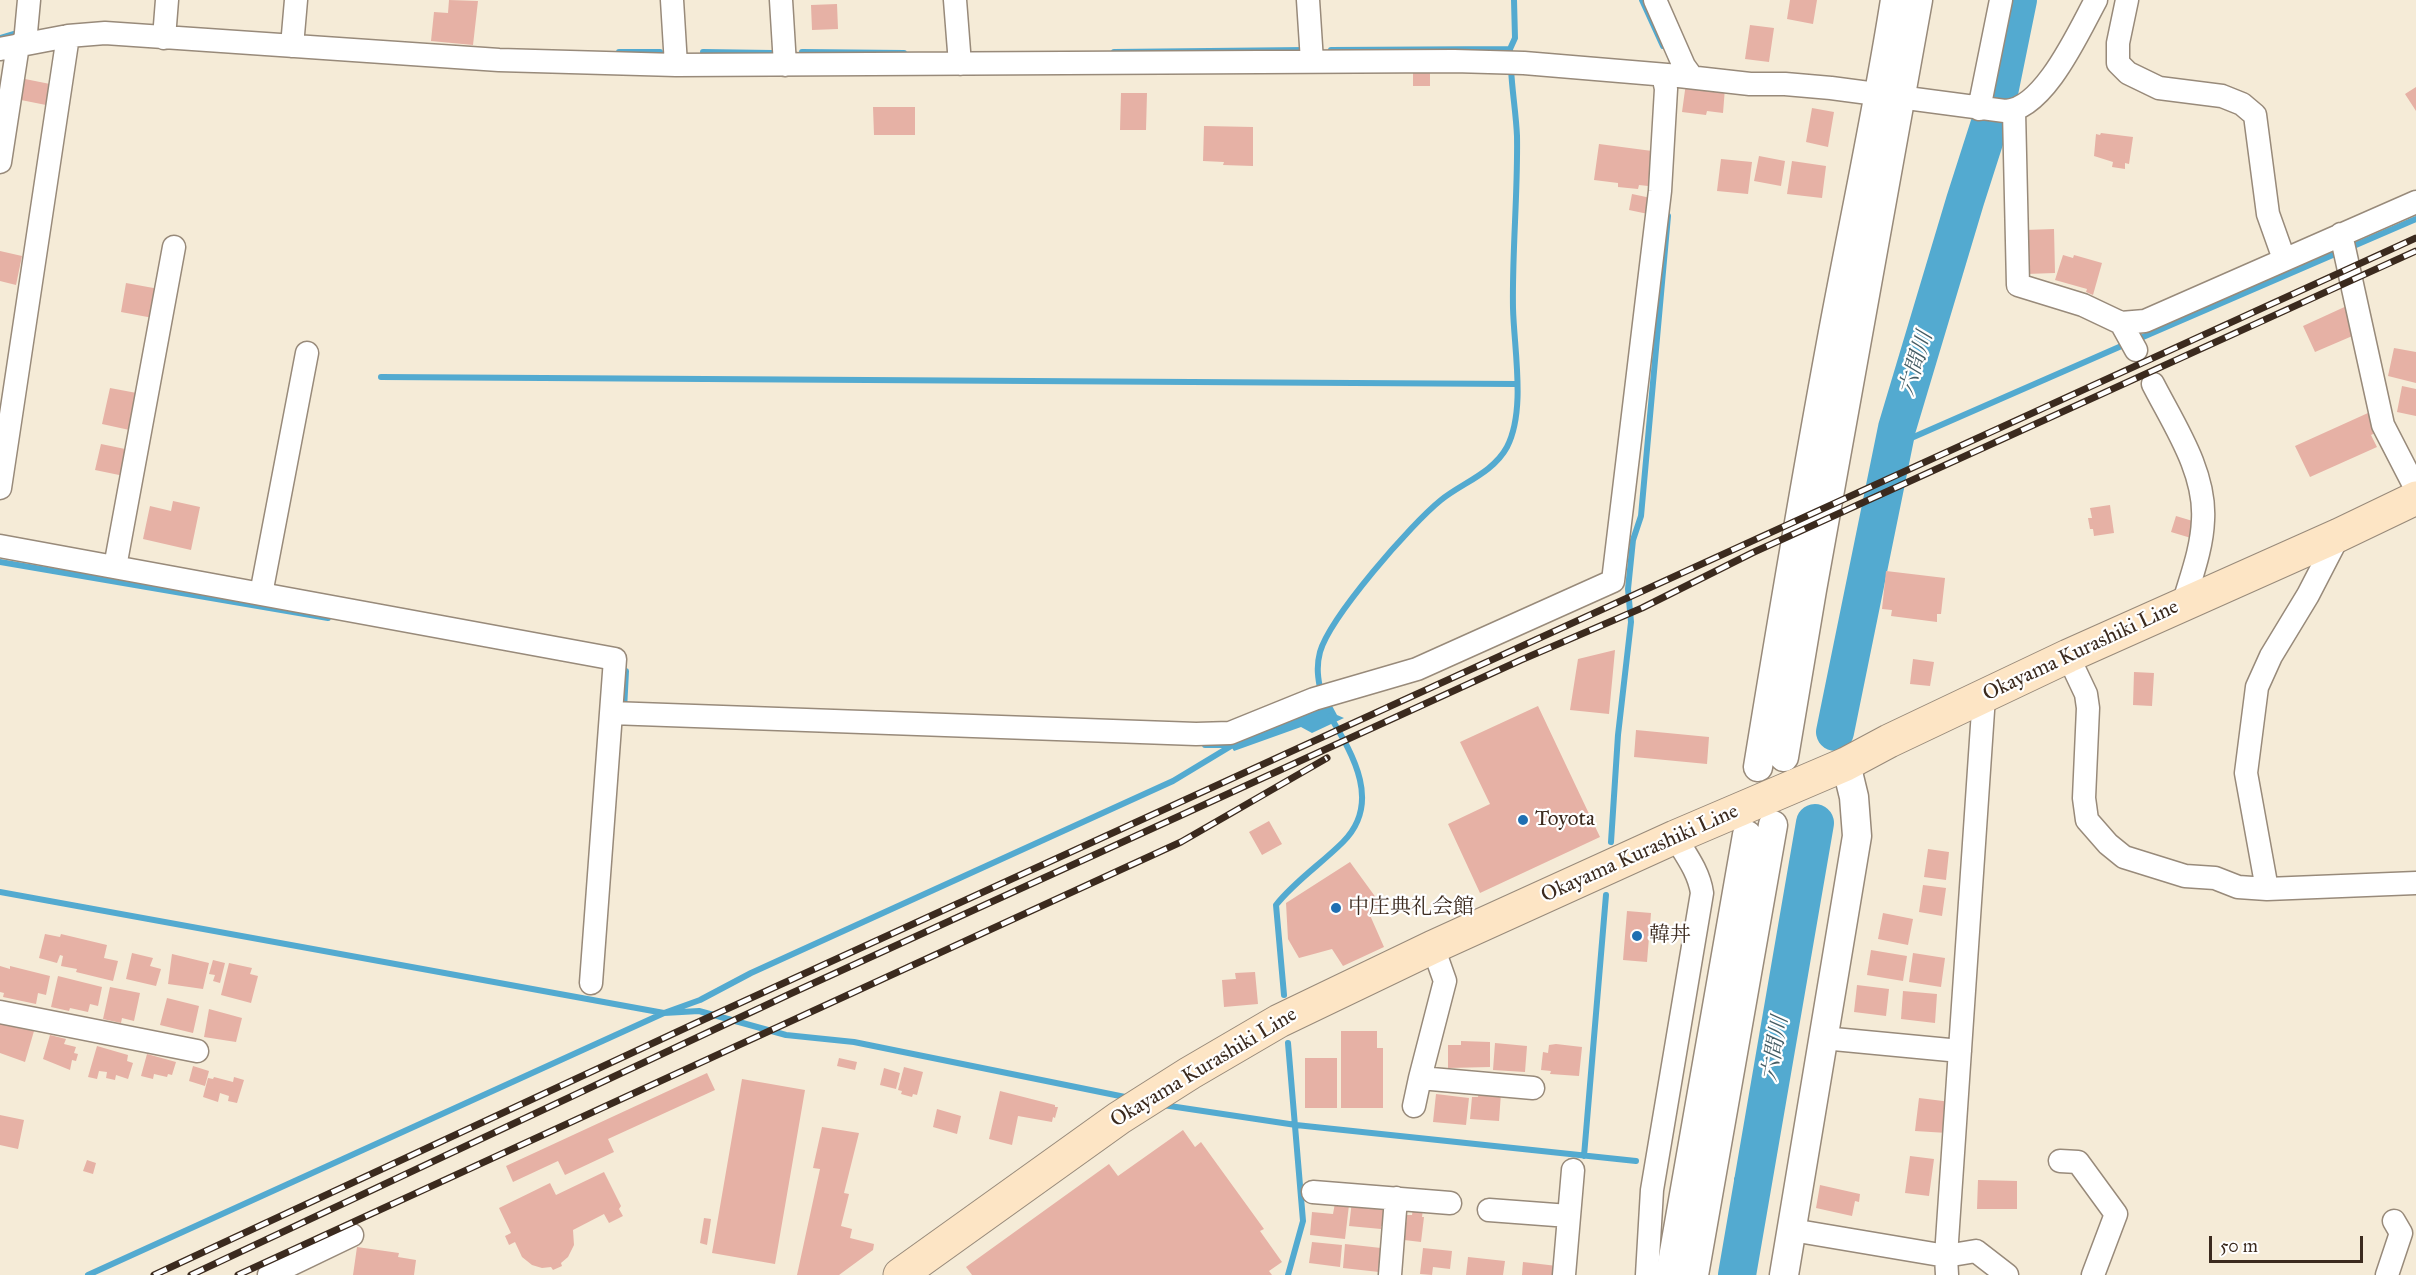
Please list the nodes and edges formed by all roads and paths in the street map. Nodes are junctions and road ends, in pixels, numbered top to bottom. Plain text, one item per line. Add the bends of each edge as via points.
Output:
1 (29, 0) edge
2 (166, 0) edge
3 (296, 0) edge
4 (672, 0) edge
5 (781, 0) edge
6 (956, 0) edge
7 (1308, 0) edge
8 (1655, 0) edge
9 (1895, 0) edge
10 (1918, 0) edge
11 (2001, 0) edge
12 (2096, 0) edge
13 (2127, 0) edge
14 (68, 36) junction
15 (164, 38) junction
16 (14, 46) edge
17 (292, 46) junction
18 (1312, 61) junction
19 (960, 64) junction
20 (676, 65) junction
21 (785, 65) junction
22 (1676, 76) junction
23 (1890, 97) junction
24 (1996, 110) junction
25 (0, 162) edge
26 (2416, 202) edge
27 (2343, 245) junction
28 (174, 247) dead end
29 (2284, 259) junction
30 (307, 353) dead end
31 (10, 358) edge
32 (2153, 384) dead end
33 (0, 488) edge
34 (2416, 489) edge
35 (2416, 498) edge
36 (2339, 536) junction
37 (1, 553) edge
38 (115, 567) junction
39 (261, 594) junction
40 (2183, 605) junction
41 (2068, 657) junction
42 (1984, 696) junction
43 (620, 713) junction
44 (1784, 757) dead end
45 (1846, 764) junction
46 (1758, 767) dead end
47 (1675, 837) junction
48 (2416, 883) edge
49 (2267, 889) junction
50 (1433, 947) junction
51 (591, 983) dead end
52 (0, 1012) edge
53 (1823, 1038) junction
54 (197, 1051) dead end
55 (1960, 1051) junction
56 (1420, 1078) junction
57 (1533, 1088) dead end
58 (1414, 1106) dead end
59 (2060, 1161) dead end
60 (1573, 1170) dead end
61 (1313, 1192) dead end
62 (1396, 1198) junction
63 (1450, 1203) dead end
64 (1489, 1210) dead end
65 (1569, 1216) junction
66 (2398, 1222) edge
67 (1792, 1230) junction
68 (352, 1235) dead end
69 (1946, 1266) edge
70 (269, 1275) edge
71 (900, 1275) edge
72 (1390, 1275) edge
73 (1564, 1275) edge
74 (1647, 1275) edge
75 (1670, 1275) edge
76 (1694, 1275) edge
77 (1785, 1275) edge
78 (2007, 1275) edge
79 (2093, 1275) edge
80 (2387, 1275) edge

1 - 16 street
2 - 15 street
3 - 17 street
4 - 20 street
5 - 21 street
6 - 19 street
7 - 18 street
8 - 22 street via 1684,66
9 - 23 street
10 - 23 street
11 - 24 street
12 - 24 street via 2060,67 2035,95
13 - 29 street via 2118,63 2128,73 2158,88 2222,96 2242,104 2255,115 2268,214
14 - 15 street via 105,33
14 - 16 street
14 - 31 street
15 - 17 street
16 - 25 street
17 - 20 street via 499,60
18 - 19 street
18 - 22 street via 1510,63
19 - 21 street
20 - 21 street
22 - 23 street via 1831,88
22 - 43 street via 1666,89 1660,191 1613,581 1418,669 1322,696 1230,733
23 - 24 street
23 - 44 street
23 - 46 street via 1829,353
24 - 29 street via 2018,285 2083,305 2130,339 2145,321
26 - 27 street
27 - 29 street
27 - 34 street via 2383,425
28 - 38 street
30 - 39 street
31 - 33 street
32 - 40 street via 2187,452 2200,489 2203,519 2198,556
35 - 36 main road, Okayama Kurashiki Line
36 - 40 main road, Okayama Kurashiki Line
36 - 49 street via 2257,687 2246,773
37 - 38 street
38 - 39 street
39 - 43 street via 615,659
40 - 41 main road, Okayama Kurashiki Line
41 - 42 main road, Okayama Kurashiki Line
41 - 49 street via 2086,694 2084,798 2087,819 2095,830 2124,857 2148,866
42 - 45 main road, Okayama Kurashiki Line
42 - 55 street
43 - 51 street
45 - 47 main road, Okayama Kurashiki Line
45 - 53 street via 1857,836
47 - 50 main road, Okayama Kurashiki Line
47 - 74 street via 1693,867 1702,893 1652,1190
48 - 49 street
50 - 56 street via 1445,981
50 - 71 main road, Okayama Kurashiki Line via 1279,1021 1168,1086 1074,1148
52 - 54 street
53 - 55 street
53 - 67 street
55 - 69 street
56 - 57 street
56 - 58 street
59 - 79 street via 2078,1162 2116,1214
60 - 65 street
61 - 62 street
62 - 63 street
62 - 72 street
64 - 65 street
65 - 73 street
66 - 80 street via 2401,1233
67 - 69 street
67 - 77 street
68 - 70 street
69 - 78 street via 1976,1251
75 - 76 street via 1760,830

